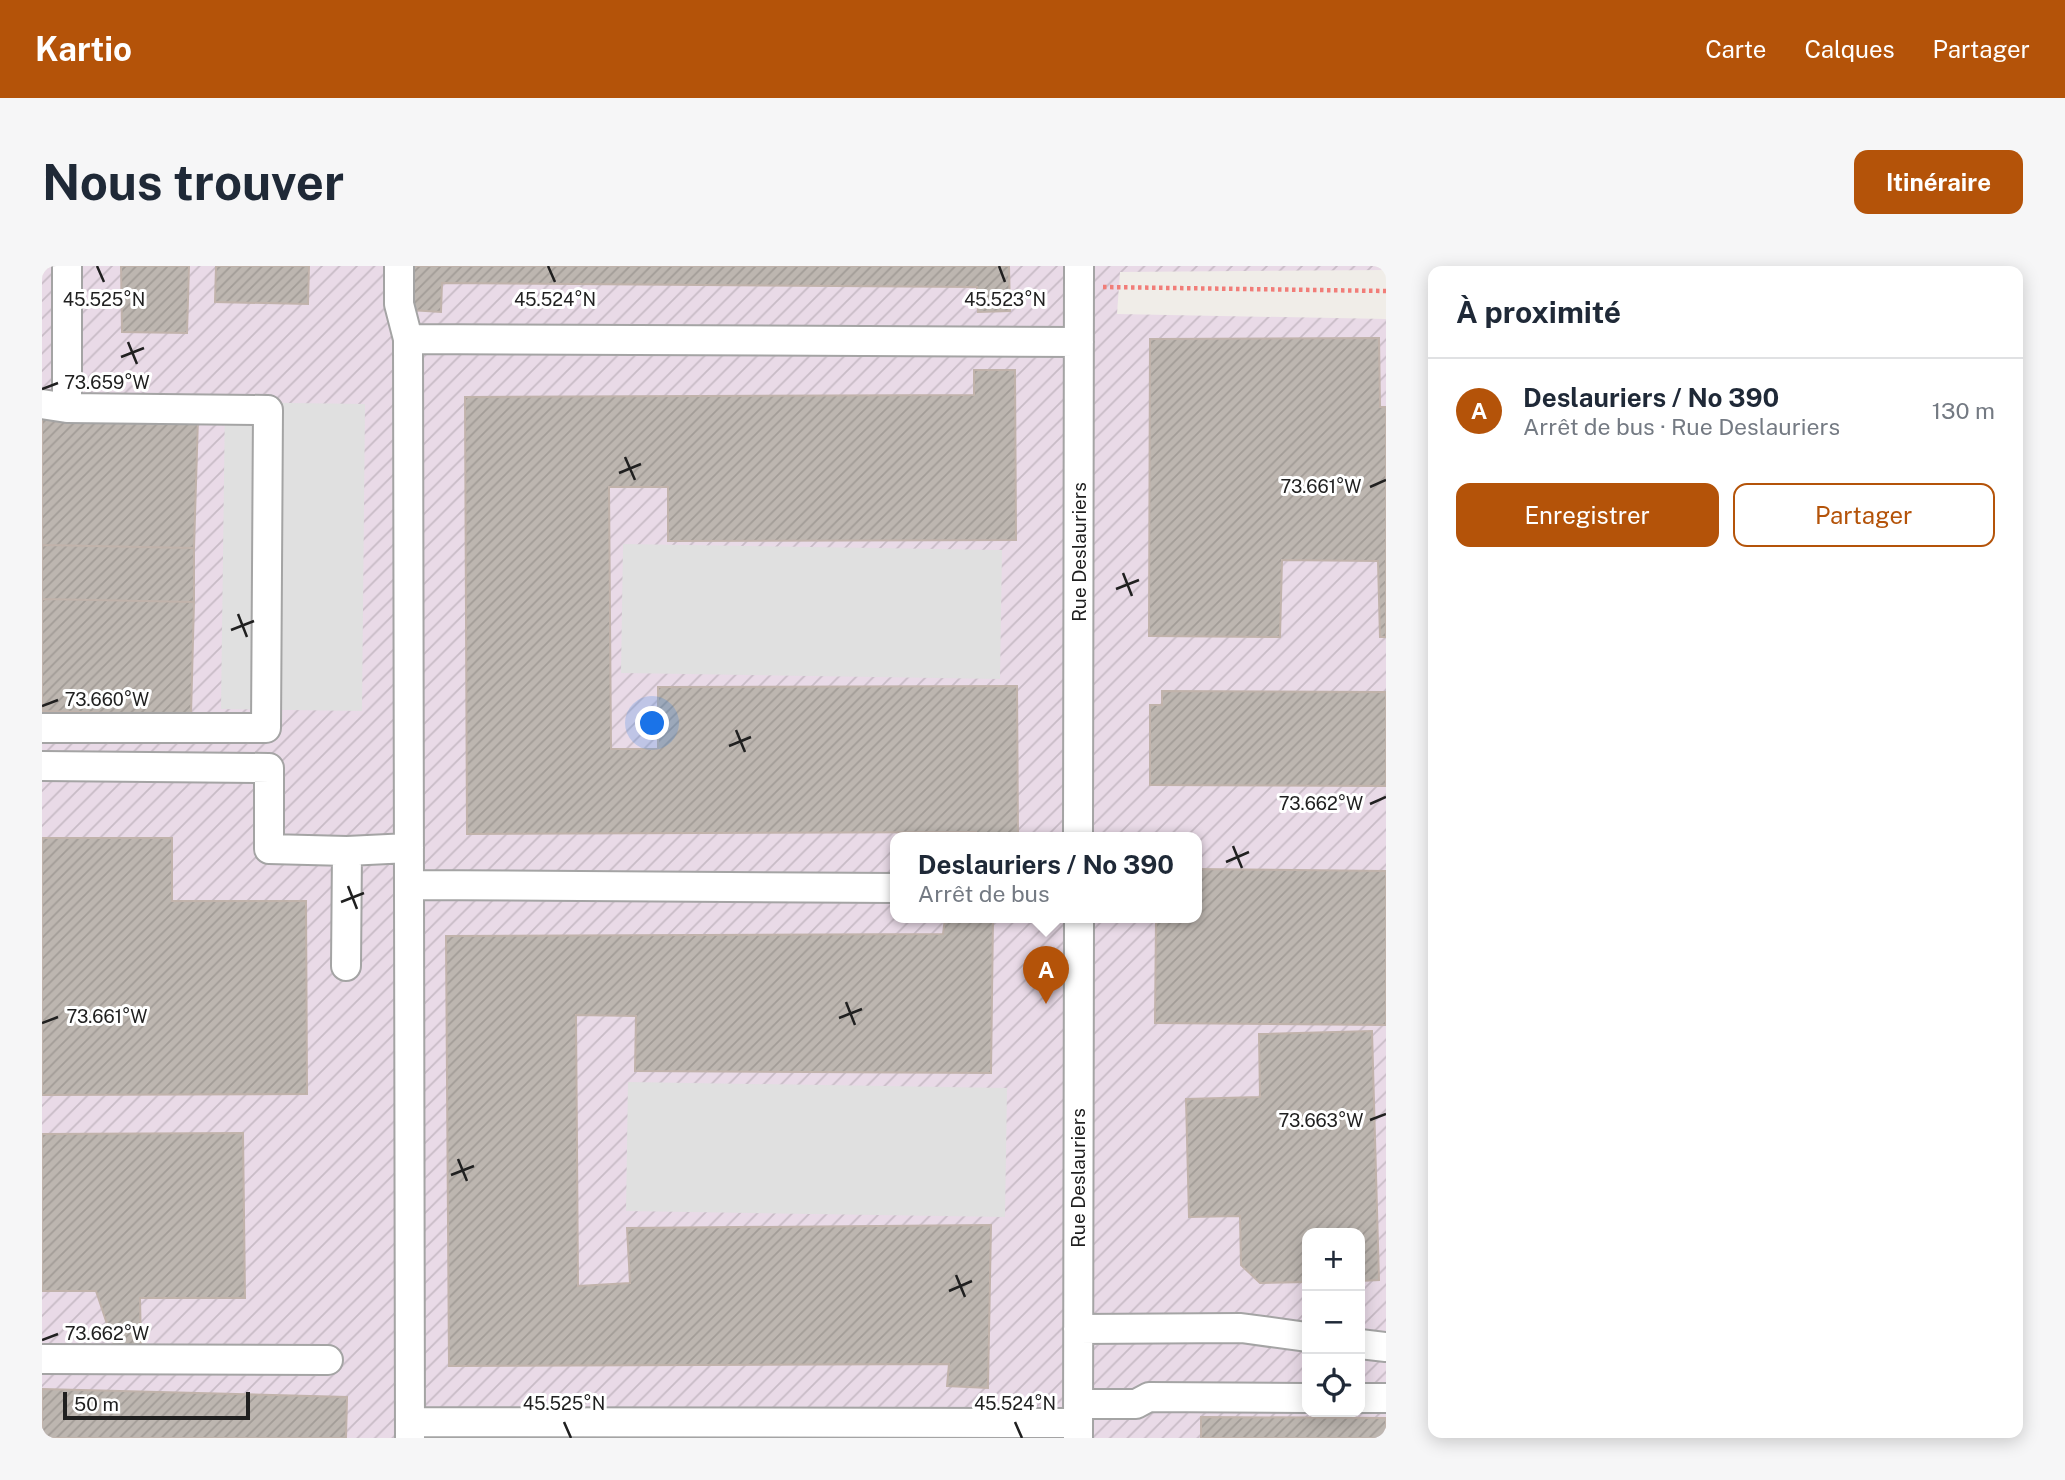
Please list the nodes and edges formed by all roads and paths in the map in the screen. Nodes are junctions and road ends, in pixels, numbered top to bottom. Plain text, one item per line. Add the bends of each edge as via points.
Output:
1 (67, 266) edge
2 (399, 266) edge
3 (1079, 276) edge
4 (1386, 291) edge
5 (408, 339) junction
6 (1079, 342) junction
7 (55, 406) edge
8 (42, 728) edge
9 (42, 765) edge
10 (1078, 832) edge
11 (409, 848) junction
12 (347, 851) junction
13 (409, 885) junction
14 (890, 888) edge
15 (1079, 923) edge
16 (346, 966) dead end
17 (1078, 1328) junction
18 (1302, 1336) edge
19 (1365, 1345) edge
20 (1386, 1347) edge
21 (42, 1359) edge
22 (328, 1360) dead end
23 (1302, 1398) edge
24 (1365, 1398) edge
25 (1386, 1398) edge
26 (1078, 1421) edge
27 (410, 1430) edge

1 - 7 street
2 - 5 street via 399,304
3 - 4 path
3 - 6 street, Rue Deslauriers
5 - 6 street
5 - 11 street
6 - 10 street, Rue Deslauriers
7 - 8 street via 268,410 266,728
9 - 12 street via 269,768 269,849
11 - 12 street
11 - 13 street
12 - 16 street
13 - 14 street
13 - 27 street
15 - 17 street, Rue Deslauriers
17 - 18 street via 1241,1328
17 - 26 street, Rue Deslauriers
19 - 20 street
21 - 22 street
23 - 26 street via 1149,1397
24 - 25 street
26 - 27 street

